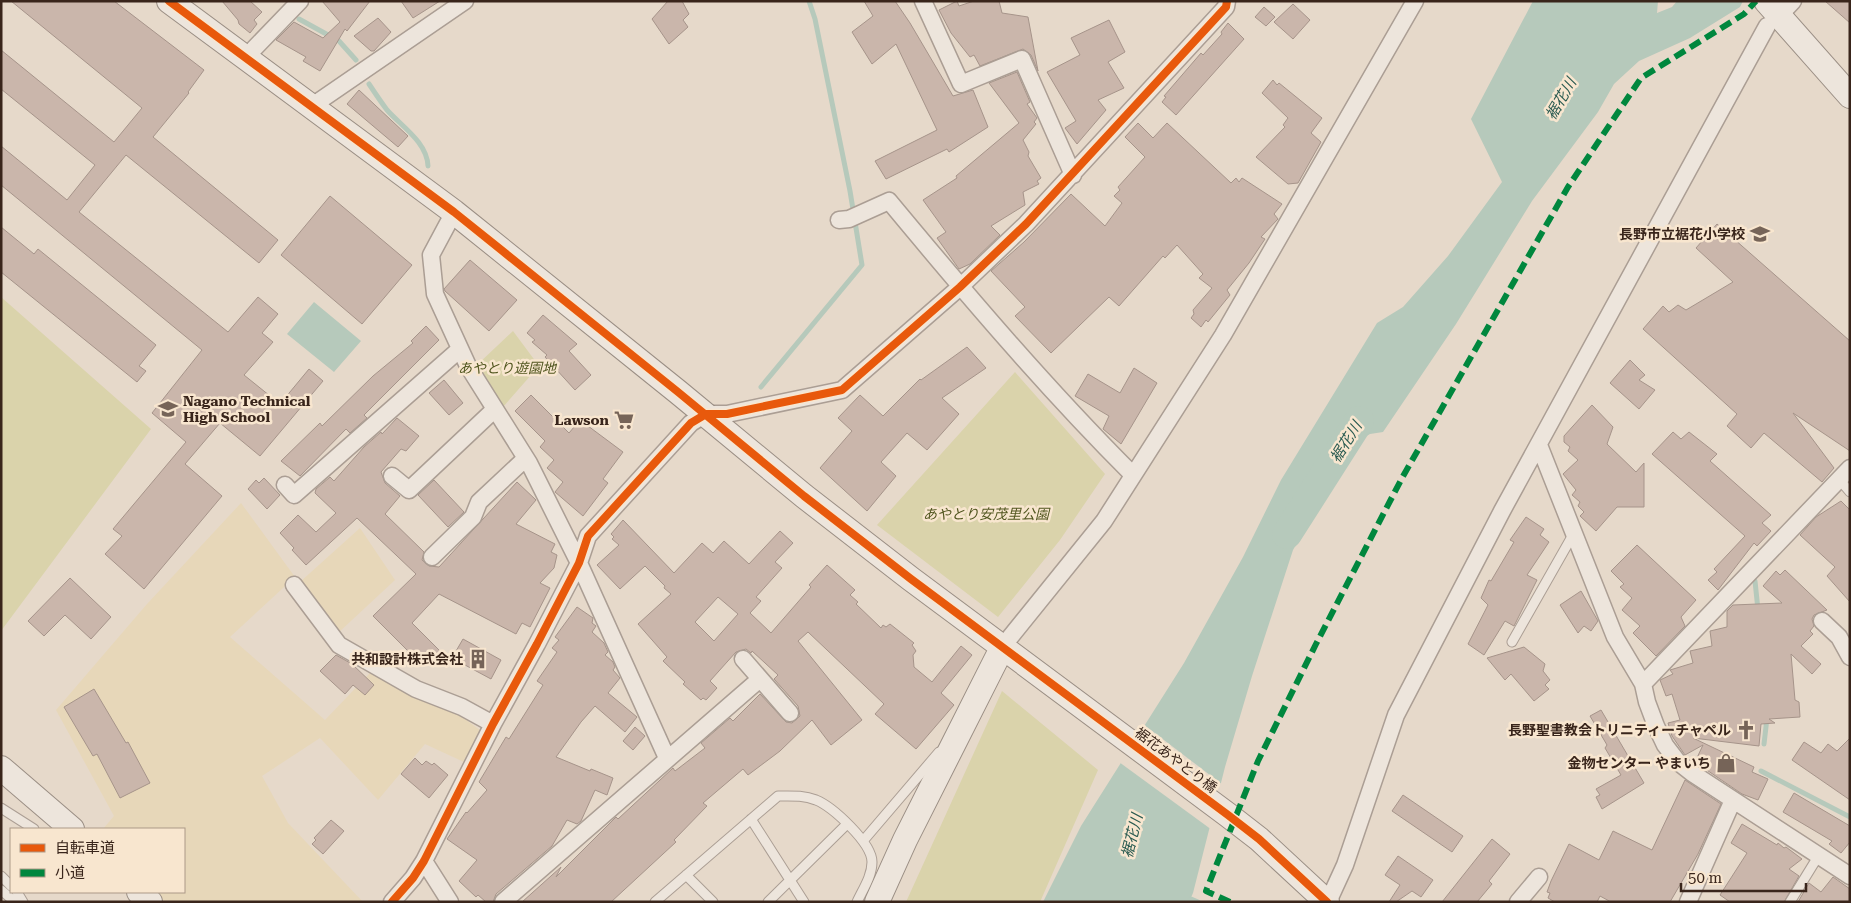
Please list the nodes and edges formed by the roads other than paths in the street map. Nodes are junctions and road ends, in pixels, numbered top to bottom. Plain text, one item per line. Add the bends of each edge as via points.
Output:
1 (169, 1) edge
2 (300, 1) edge
3 (465, 1) edge
4 (923, 1) edge
5 (1227, 1) edge
6 (1415, 1) edge
7 (1775, 10) edge
8 (245, 58) junction
9 (1846, 84) edge
10 (312, 106) junction
11 (1073, 175) junction
12 (454, 212) junction
13 (849, 218) dead end
14 (960, 287) junction
15 (460, 349) junction
16 (495, 408) junction
17 (706, 414) junction
18 (1538, 446) junction
19 (526, 458) junction
20 (1132, 474) junction
21 (1844, 474) edge
22 (392, 476) dead end
23 (1850, 492) edge
24 (294, 496) dead end
25 (1574, 533) junction
26 (432, 557) dead end
27 (579, 563) junction
28 (294, 585) dead end
29 (1822, 621) dead end
30 (1512, 642) dead end
31 (1010, 651) junction
32 (1850, 657) edge
33 (743, 659) dead end
34 (760, 679) junction
35 (1643, 684) junction
36 (790, 713) dead end
37 (493, 724) junction
38 (955, 741) junction
39 (667, 758) junction
40 (1, 768) edge
41 (1733, 800) junction
42 (1, 808) edge
43 (751, 819) junction
44 (847, 824) junction
45 (32, 828) edge
46 (71, 828) edge
47 (863, 841) junction
48 (1819, 855) junction
49 (424, 861) junction
50 (686, 875) junction
51 (1, 876) edge
52 (1850, 876) edge
53 (1539, 877) dead end
54 (790, 880) junction
55 (10, 885) edge
56 (1, 890) edge
57 (141, 893) edge
58 (1323, 898) edge
59 (15, 902) edge
60 (150, 902) edge
61 (392, 902) edge
62 (450, 902) edge
63 (503, 902) edge
64 (656, 902) edge
65 (713, 902) edge
66 (768, 902) edge
67 (804, 902) edge
68 (857, 902) edge
69 (877, 902) edge
70 (1518, 902) edge
71 (1688, 902) edge
72 (1790, 902) edge

1 - 8 street, 裾花あやとり橋
2 - 8 street
3 - 10 street
4 - 11 street via 962,84 1022,59
5 - 11 street via 1226,7
6 - 20 street via 1222,335
7 - 9 street
7 - 18 street
8 - 10 street, 裾花あやとり橋
10 - 12 street, 裾花あやとり橋
11 - 14 street
12 - 15 street via 432,255 435,294
12 - 17 street, 裾花あやとり橋
13 - 14 street via 889,201
14 - 17 street via 842,390 728,414
14 - 20 street via 1071,413
15 - 16 street
15 - 24 street
16 - 19 street
16 - 22 street via 409,490
17 - 27 street via 691,423 588,536
17 - 31 street, 裾花あやとり橋 via 804,496
18 - 25 street
18 - 58 street via 1396,715 1345,865
19 - 26 street via 479,502 473,517
19 - 27 street
20 - 31 street via 1104,521
21 - 23 lane
21 - 35 street
25 - 30 lane
25 - 35 street via 1615,637
27 - 37 street
27 - 39 street
28 - 37 street via 339,645 416,689 462,707
29 - 32 street via 1839,637
31 - 38 street
31 - 58 street, 裾花あやとり橋 via 1259,839
33 - 34 street
34 - 36 street
34 - 39 street
35 - 41 street via 1656,726 1678,762
37 - 49 street
38 - 47 lane via 946,745 916,777
38 - 69 street
39 - 63 street
40 - 46 street
41 - 48 street
41 - 71 street
42 - 45 lane
43 - 44 lane via 778,796 797,795 816,800
43 - 50 lane
43 - 54 lane
44 - 47 lane
44 - 54 lane
47 - 68 lane via 872,860 871,872
48 - 52 street
48 - 72 lane
49 - 61 street
49 - 62 street
50 - 64 lane
50 - 65 lane
51 - 55 lane
53 - 70 street
54 - 66 lane
54 - 67 lane
56 - 59 lane
57 - 60 street

